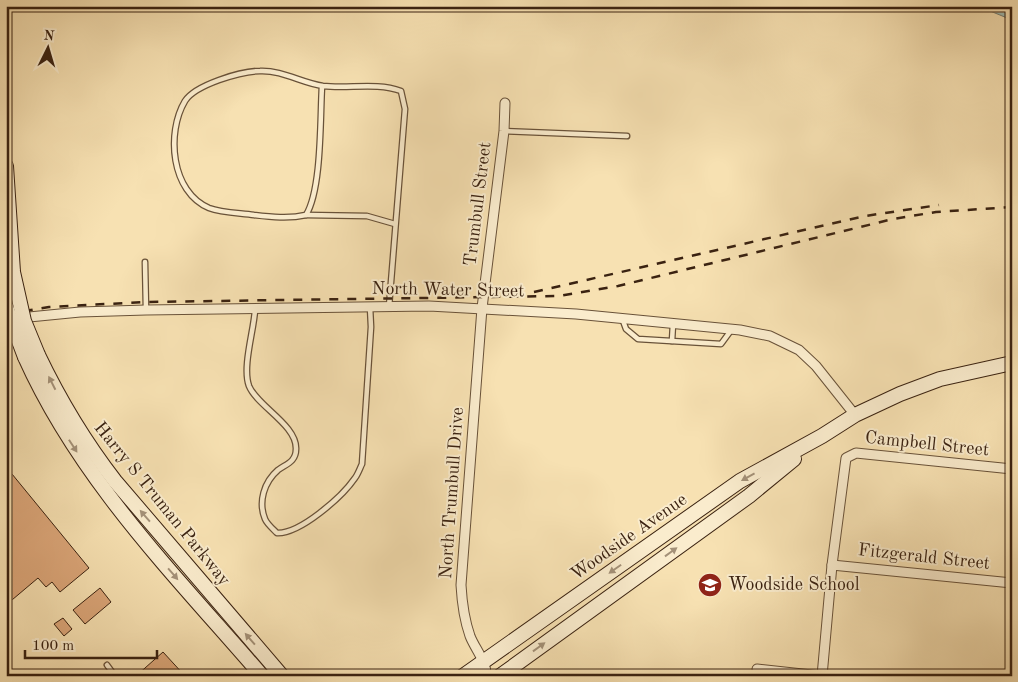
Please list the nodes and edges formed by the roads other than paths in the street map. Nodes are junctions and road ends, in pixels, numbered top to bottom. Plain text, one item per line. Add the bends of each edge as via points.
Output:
1 (322, 86) junction
2 (505, 103) dead end
3 (504, 130) junction
4 (627, 136) dead end
5 (6, 166) edge
6 (306, 215) junction
7 (395, 224) junction
8 (145, 262) dead end
9 (6, 307) edge
10 (370, 307) junction
11 (389, 307) junction
12 (482, 308) junction
13 (146, 310) junction
14 (255, 310) junction
15 (622, 318) junction
16 (6, 320) edge
17 (673, 324) junction
18 (732, 329) junction
19 (672, 341) junction
20 (32, 356) junction
21 (1012, 363) edge
22 (855, 415) junction
23 (822, 436) junction
24 (1012, 469) edge
25 (832, 565) junction
26 (1012, 583) edge
27 (483, 661) junction
28 (107, 665) dead end
29 (757, 669) dead end
30 (115, 676) edge
31 (262, 676) edge
32 (282, 676) edge
33 (463, 676) edge
34 (486, 676) edge
35 (500, 676) edge
36 (821, 676) edge

1 - 6 lane via 316,186 313,204
1 - 6 lane via 261,71 243,74 200,87 186,100 177,122 177,170 188,192 208,208 270,216
1 - 7 lane via 390,86 402,91 405,109
2 - 3 street, Trumbull Street
3 - 4 lane
3 - 12 street, Trumbull Street
5 - 20 main road, Harry S Truman Parkway, bridge via 13,272
6 - 7 lane via 367,216
7 - 11 lane
8 - 13 lane
9 - 20 main road, Harry S Truman Parkway, bridge
10 - 11 street, North Water Street
10 - 14 street, North Water Street
10 - 14 lane via 362,464 356,478 324,510 286,534 277,533 265,520 262,506 269,480 291,462 296,444 249,385 248,362
11 - 12 street, North Water Street
12 - 15 street, North Water Street
12 - 27 street, North Trumbull Drive via 461,585 462,609
13 - 14 street, North Water Street
13 - 16 street, North Water Street via 80,312
15 - 17 street, North Water Street
15 - 19 lane via 626,329 638,339
17 - 18 street, North Water Street
17 - 19 lane
18 - 19 lane via 721,344
18 - 22 street, North Water Street via 770,336 800,350
20 -> 31 main road, Harry S Truman Parkway via 50,407 95,479
32 -> 20 main road, Harry S Truman Parkway via 92,452
21 - 22 main road, Woodside Avenue via 976,370 908,391
22 - 23 main road, Woodside Avenue
23 -> 27 main road, Woodside Avenue via 740,481
35 -> 23 main road, Woodside Avenue via 749,496
24 - 25 street, Campbell Street via 856,453 846,458
25 - 26 street, Fitzgerald Street
25 - 36 street
27 - 33 main road, Woodside Avenue
27 - 34 street, North Trumbull Drive
28 - 30 lane
29 - 36 street

